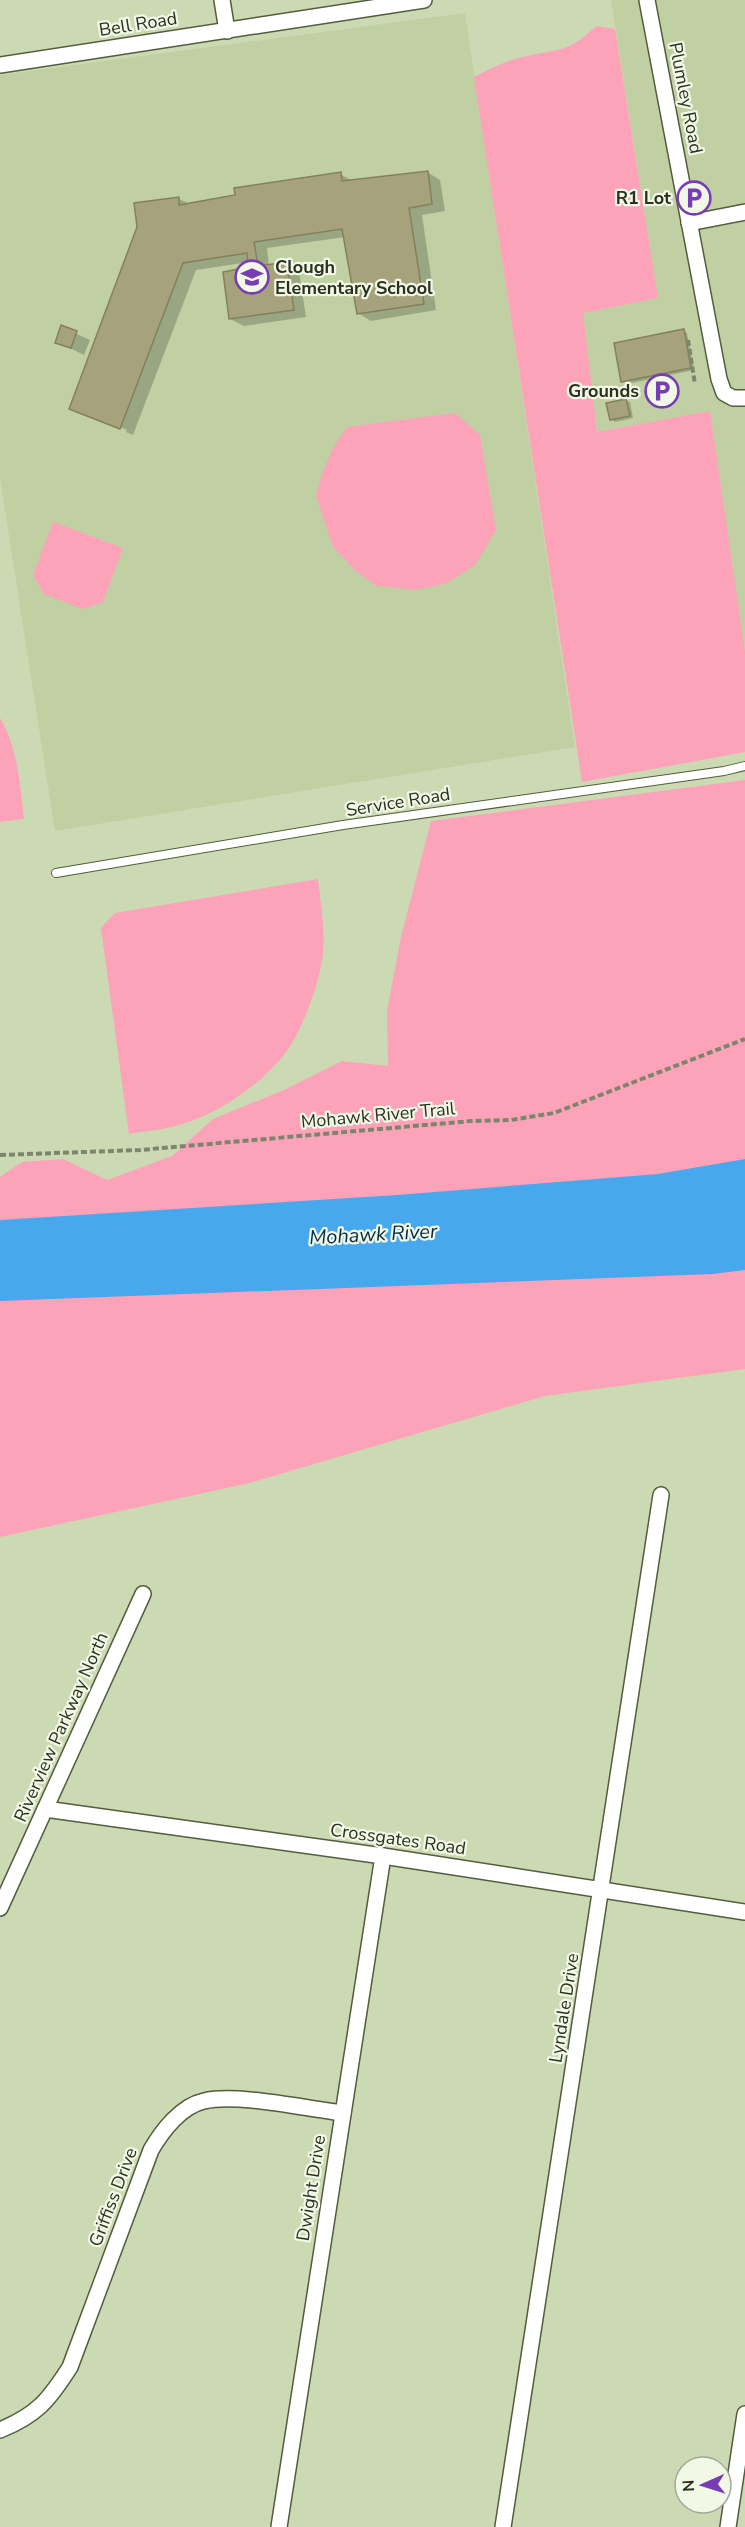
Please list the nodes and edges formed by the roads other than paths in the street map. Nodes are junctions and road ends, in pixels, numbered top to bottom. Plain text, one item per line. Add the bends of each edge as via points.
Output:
1 (222, 0) edge
2 (424, 0) edge
3 (647, 0) edge
4 (227, 31) junction
5 (0, 65) edge
6 (745, 212) edge
7 (689, 223) junction
8 (745, 398) edge
9 (745, 766) edge
10 (56, 873) dead end
11 (661, 1495) dead end
12 (143, 1594) dead end
13 (45, 1809) junction
14 (383, 1856) junction
15 (602, 1888) junction
16 (0, 1908) edge
17 (745, 1912) edge
18 (342, 2114) junction
19 (745, 2414) edge
20 (0, 2430) edge
21 (279, 2527) edge
22 (503, 2527) edge
23 (728, 2527) edge

1 - 4 street
2 - 4 street, Bell Road
3 - 7 street, Plumley Road
4 - 5 street, Bell Road
6 - 7 street
7 - 8 street, Plumley Road via 722,388 728,396
9 - 10 lane, Service Road via 343,825
11 - 15 street, Lyndale Drive
12 - 13 street, Riverview Parkway North
13 - 14 street, Crossgates Road
13 - 16 street, Riverview Parkway North
14 - 15 street, Crossgates Road
14 - 18 street, Dwight Drive
15 - 17 street, Crossgates Road
15 - 22 street, Lyndale Drive
18 - 20 street, Griffiss Drive via 234,2099 204,2101 183,2111 151,2150 70,2367 50,2398 22,2421
18 - 21 street, Dwight Drive
19 - 23 street

